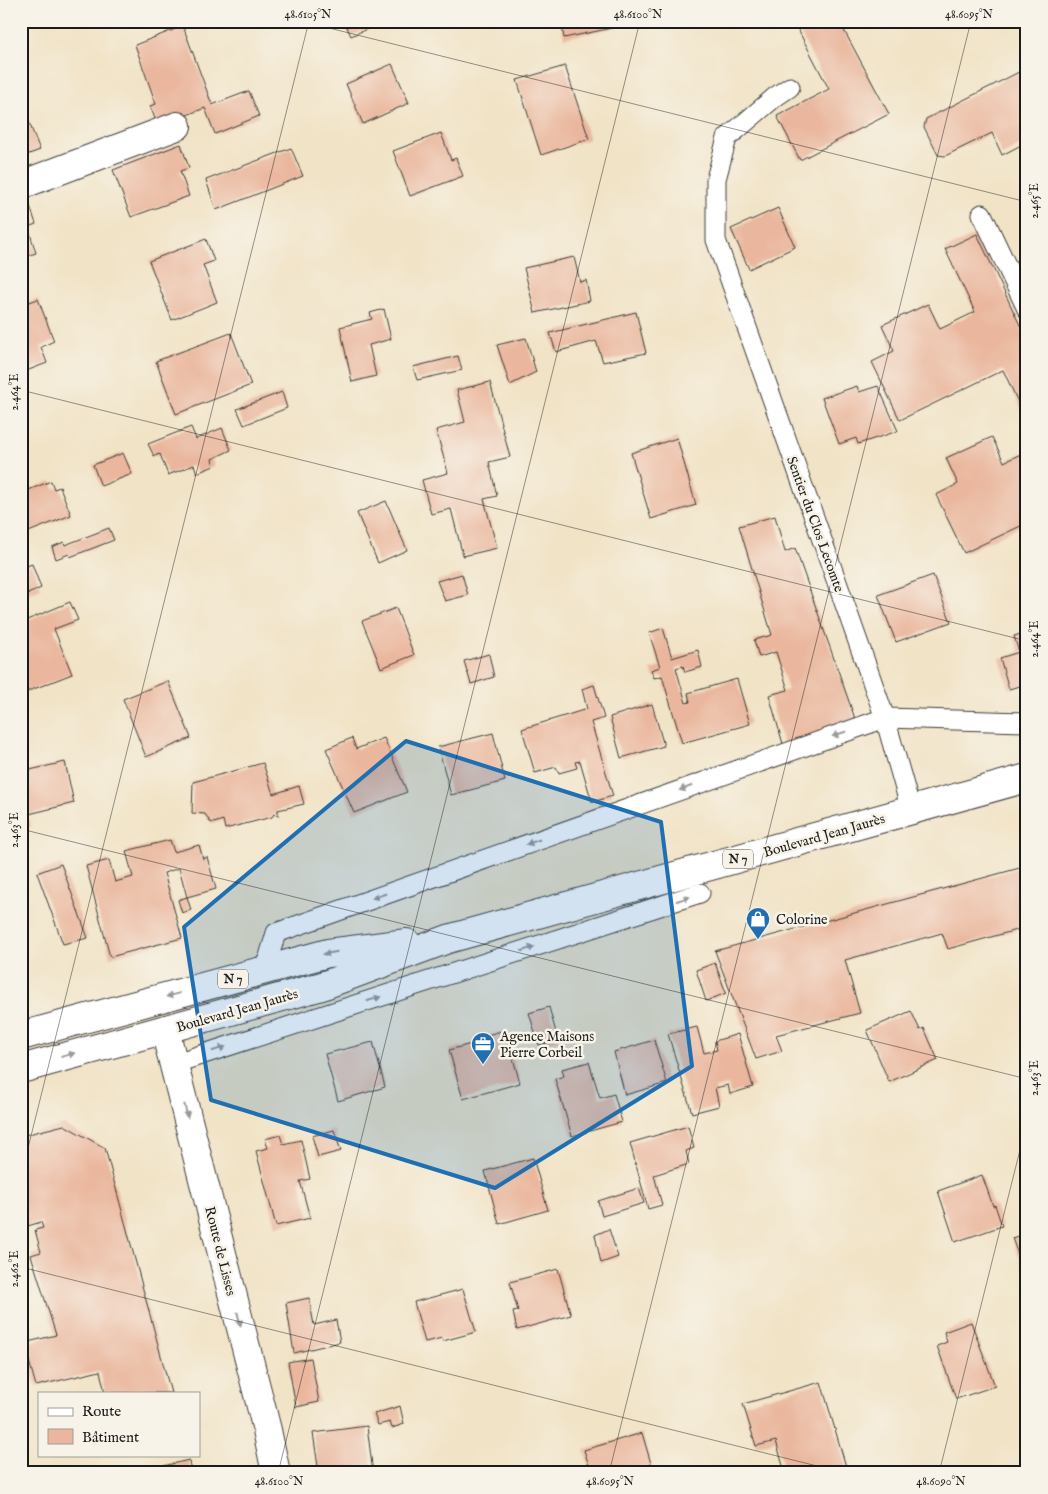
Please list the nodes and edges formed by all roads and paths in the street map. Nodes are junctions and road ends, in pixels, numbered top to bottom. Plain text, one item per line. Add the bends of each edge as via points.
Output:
1 (790, 87) dead end
2 (177, 126) dead end
3 (21, 185) edge
4 (982, 214) dead end
5 (1027, 309) edge
6 (885, 718) junction
7 (1027, 722) edge
8 (1027, 778) edge
9 (911, 810) junction
10 (700, 893) dead end
11 (448, 939) junction
12 (265, 970) junction
13 (165, 1030) junction
14 (21, 1036) edge
15 (173, 1064) junction
16 (21, 1068) edge
17 (276, 1473) edge

1 - 6 lane, Sentier du Clos Lecomte via 727,138 716,179 716,240
2 - 3 main road
4 - 5 lane
6 - 7 lane
6 - 9 lane, Sentier du Clos Lecomte
6 -> 12 lane via 276,932
8 - 9 main road, Boulevard Jean Jaurès / N 7
9 - 11 main road, Boulevard Jean Jaurès / N 7
15 -> 10 lane
11 -> 12 main road, Boulevard Jean Jaurès / N 7 via 328,953
11 - 13 main road, Boulevard Jean Jaurès / N 7 via 322,986
12 -> 14 main road, Boulevard Jean Jaurès / N 7
13 - 15 main road, Route de Lisses
16 -> 13 main road, Boulevard Jean Jaurès / N 7
15 -> 17 main road, Route de Lisses

